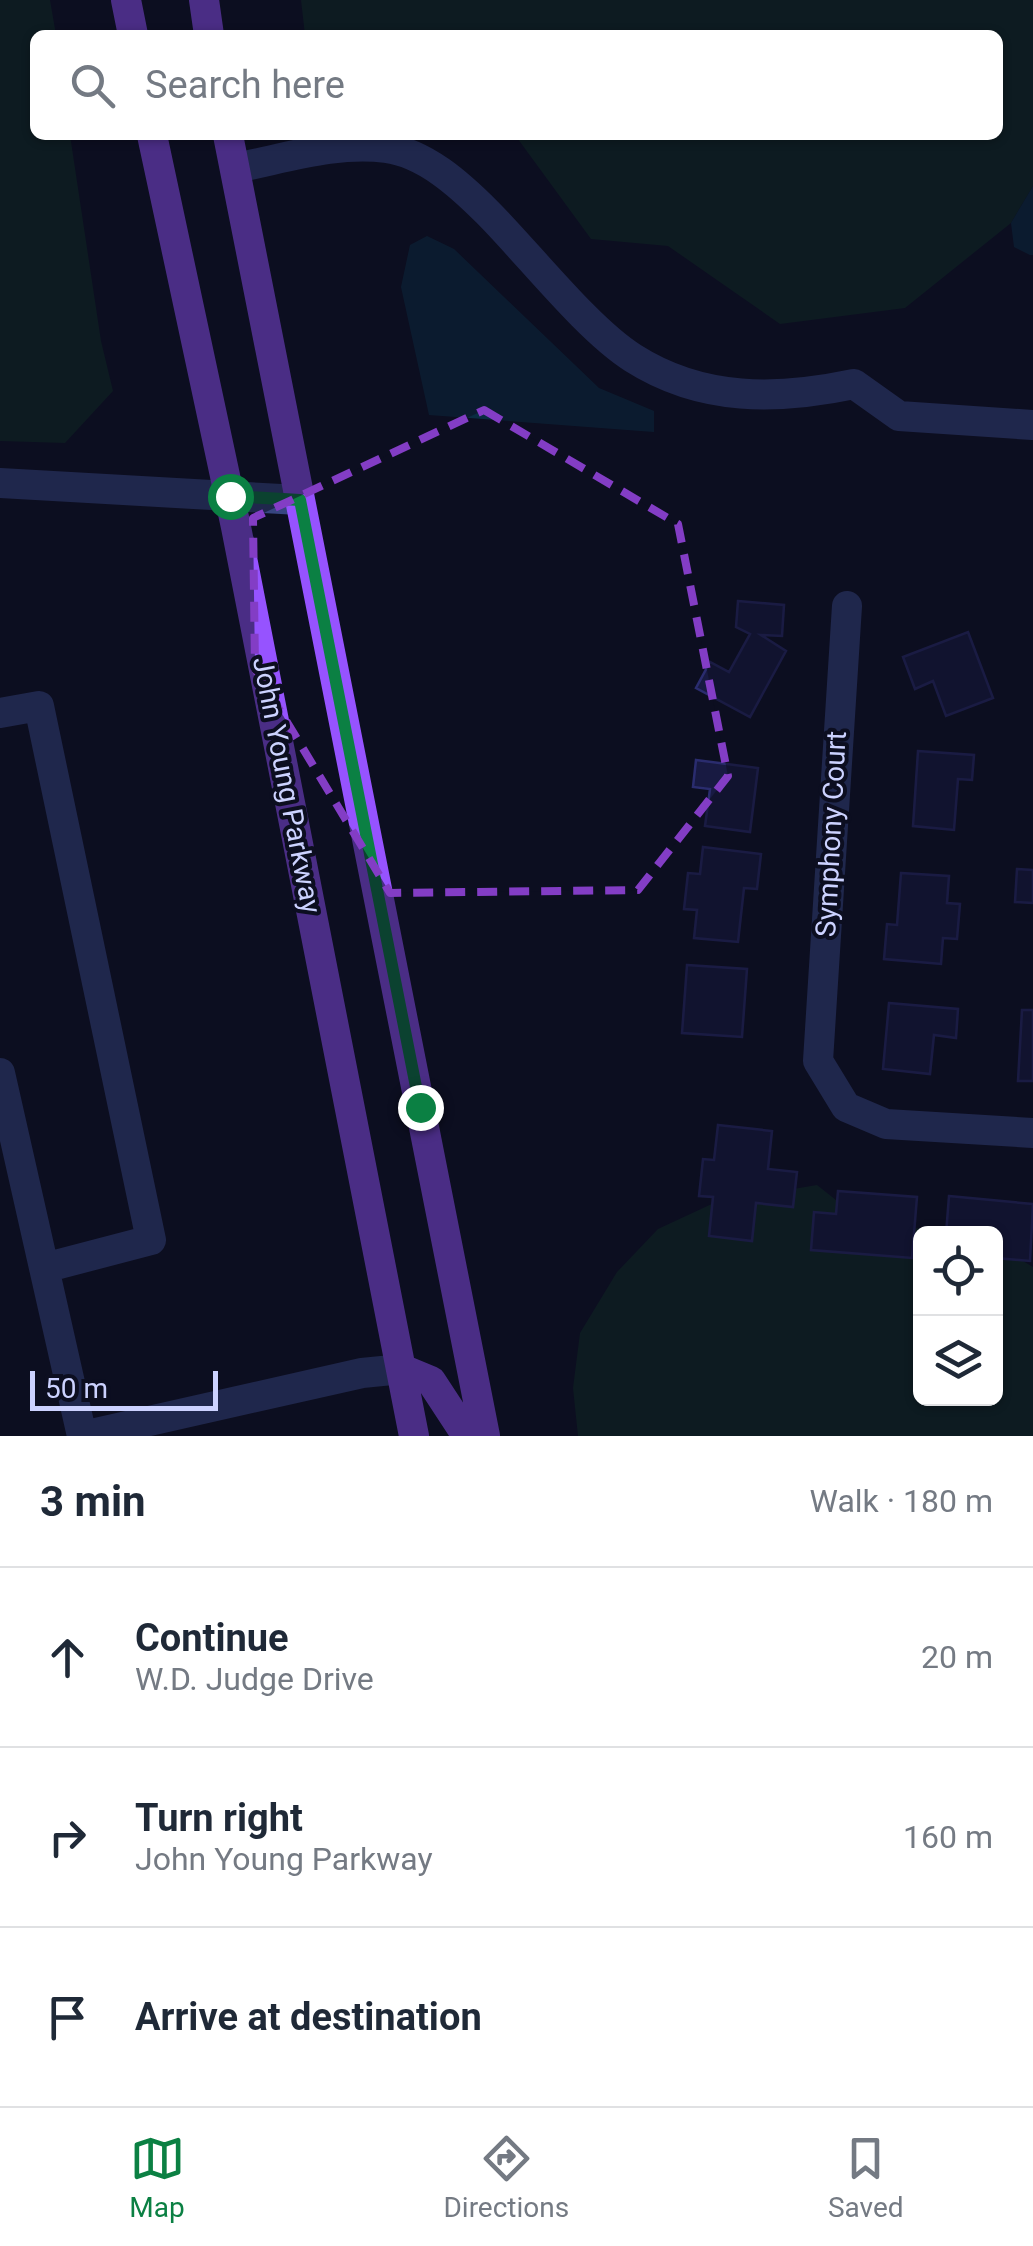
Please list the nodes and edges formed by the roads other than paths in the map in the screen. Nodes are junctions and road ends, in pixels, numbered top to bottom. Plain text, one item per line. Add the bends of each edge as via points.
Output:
1 (126, 0) edge
2 (204, 0) edge
3 (132, 30) edge
4 (208, 30) edge
5 (153, 140) edge
6 (229, 140) edge
7 (235, 168) junction
8 (1033, 425) edge
9 (0, 483) edge
10 (230, 496) junction
11 (300, 500) junction
12 (847, 606) dead end
13 (0, 713) edge
14 (0, 1073) edge
15 (1033, 1133) edge
16 (44, 1268) junction
17 (402, 1369) junction
18 (82, 1436) edge
19 (414, 1436) edge
20 (467, 1436) edge
21 (485, 1436) edge

1 - 3 main road
2 - 4 main road
5 - 10 main road, John Young Parkway
6 - 7 main road
7 - 8 street via 354,146 390,148 459,184 600,331 632,358 680,380 736,394 792,397 854,384 899,416
7 - 11 main road
9 - 10 street
10 - 11 street
10 - 17 main road, John Young Parkway
11 - 21 main road
12 - 15 street, Symphony Court via 818,1061 846,1108 886,1124
13 - 16 street via 39,706 152,1240
14 - 16 street
16 - 18 street
17 - 18 street
17 - 19 main road, John Young Parkway
17 - 20 main road via 430,1381

